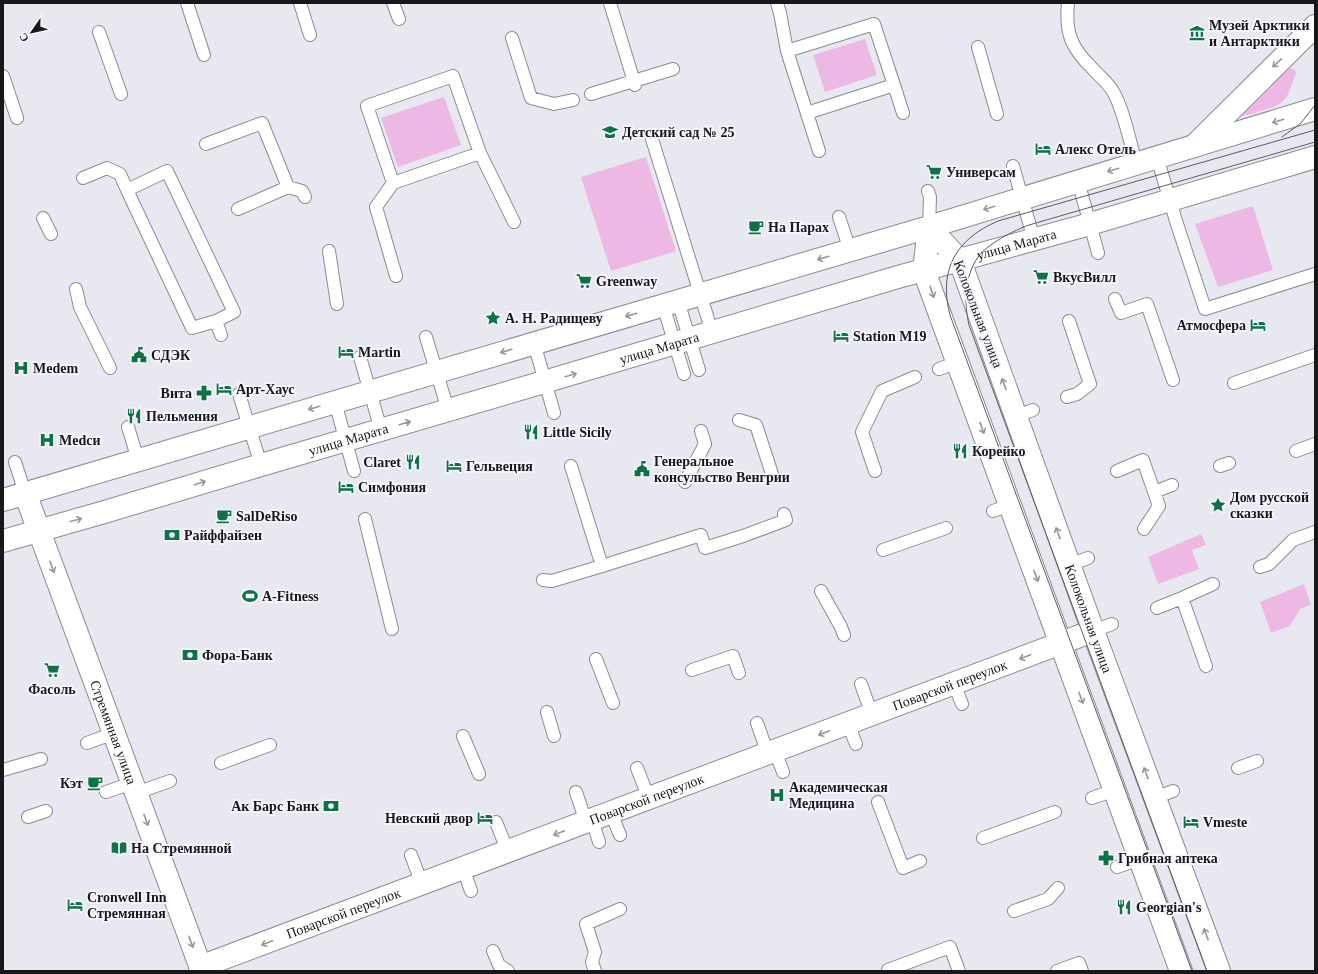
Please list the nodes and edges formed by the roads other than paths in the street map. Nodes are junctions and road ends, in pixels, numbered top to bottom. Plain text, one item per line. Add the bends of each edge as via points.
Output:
1 (187, 3) edge
2 (300, 3) edge
3 (393, 3) edge
4 (610, 3) edge
5 (777, 3) edge
6 (1068, 3) edge
7 (399, 19) dead end
8 (1315, 26) edge
9 (99, 32) dead end
10 (310, 35) dead end
11 (512, 38) dead end
12 (978, 47) dead end
13 (787, 51) junction
14 (204, 55) dead end
15 (673, 69) dead end
16 (3, 76) edge
17 (634, 83) junction
18 (894, 85) junction
19 (121, 94) dead end
20 (591, 94) dead end
21 (573, 100) dead end
22 (1315, 110) edge
23 (807, 113) junction
24 (903, 113) dead end
25 (997, 114) dead end
26 (18, 118) dead end
27 (652, 139) dead end
28 (206, 144) dead end
29 (1194, 146) junction
30 (819, 151) dead end
31 (480, 153) junction
32 (1157, 157) junction
33 (1315, 157) edge
34 (1136, 163) junction
35 (1012, 166) dead end
36 (83, 178) dead end
37 (1078, 181) junction
38 (393, 183) junction
39 (288, 187) junction
40 (127, 190) junction
41 (928, 191) dead end
42 (305, 197) dead end
43 (1022, 198) junction
44 (1170, 200) junction
45 (238, 209) dead end
46 (839, 217) dead end
47 (43, 218) dead end
48 (514, 222) dead end
49 (1090, 224) junction
50 (929, 227) junction
51 (51, 234) dead end
52 (1034, 240) junction
53 (329, 250) dead end
54 (850, 250) junction
55 (1098, 253) dead end
56 (960, 261) junction
57 (924, 270) junction
58 (1315, 274) edge
59 (396, 276) dead end
60 (76, 289) dead end
61 (701, 294) junction
62 (1115, 298) dead end
63 (670, 303) junction
64 (337, 304) dead end
65 (1069, 320) dead end
66 (216, 321) junction
67 (712, 332) junction
68 (221, 335) dead end
69 (426, 337) dead end
70 (682, 341) junction
71 (534, 343) junction
72 (1315, 355) edge
73 (360, 358) dead end
74 (110, 368) dead end
75 (698, 370) dead end
76 (436, 372) junction
77 (684, 374) dead end
78 (916, 377) dead end
79 (1173, 380) dead end
80 (544, 382) junction
81 (1234, 382) dead end
82 (370, 391) junction
83 (239, 394) dead end
84 (1067, 397) dead end
85 (335, 402) junction
86 (448, 410) junction
87 (554, 413) dead end
88 (739, 420) dead end
89 (249, 426) junction
90 (128, 427) dead end
91 (381, 430) junction
92 (701, 431) dead end
93 (346, 440) junction
94 (1315, 444) edge
95 (1296, 451) dead end
96 (138, 460) junction
97 (15, 462) dead end
98 (261, 464) junction
99 (571, 466) dead end
100 (875, 471) dead end
101 (1117, 471) dead end
102 (354, 472) dead end
103 (772, 474) dead end
104 (685, 482) dead end
105 (1172, 484) dead end
106 (1154, 492) junction
107 (25, 493) junction
108 (3, 500) edge
109 (784, 514) dead end
110 (365, 519) dead end
111 (946, 528) dead end
112 (1144, 529) dead end
113 (38, 531) junction
114 (1315, 532) edge
115 (3, 541) edge
116 (883, 550) dead end
117 (602, 566) junction
118 (1260, 567) dead end
119 (543, 580) dead end
120 (1213, 584) dead end
121 (821, 591) dead end
122 (1182, 598) junction
123 (1158, 608) dead end
124 (1103, 628) junction
125 (392, 629) dead end
126 (844, 635) dead end
127 (1061, 644) junction
128 (596, 659) dead end
129 (1206, 666) dead end
130 (692, 670) dead end
131 (739, 673) dead end
132 (861, 684) dead end
133 (954, 684) junction
134 (613, 703) dead end
135 (962, 704) dead end
136 (547, 712) dead end
137 (872, 715) junction
138 (757, 723) dead end
139 (848, 724) junction
140 (114, 733) junction
141 (464, 736) dead end
142 (554, 736) dead end
143 (87, 743) dead end
144 (856, 744) dead end
145 (270, 745) dead end
146 (772, 753) junction
147 (41, 759) dead end
148 (1257, 761) dead end
149 (221, 763) dead end
150 (638, 768) dead end
151 (1238, 768) dead end
152 (3, 770) edge
153 (783, 772) dead end
154 (479, 774) dead end
155 (170, 781) dead end
156 (134, 788) junction
157 (1115, 790) junction
158 (106, 792) dead end
159 (576, 792) dead end
160 (1092, 798) dead end
161 (649, 799) junction
162 (878, 802) dead end
163 (46, 811) dead end
164 (1055, 812) dead end
165 (28, 817) dead end
166 (596, 818) junction
167 (496, 822) dead end
168 (620, 835) dead end
169 (983, 838) dead end
170 (599, 842) dead end
171 (508, 852) junction
172 (411, 855) dead end
173 (1140, 859) junction
174 (920, 861) dead end
175 (1117, 867) dead end
176 (463, 868) junction
177 (422, 884) junction
178 (1058, 888) dead end
179 (471, 891) dead end
180 (620, 910) dead end
181 (1014, 911) dead end
182 (493, 951) dead end
183 (201, 969) edge
184 (508, 971) edge
185 (595, 971) edge
186 (889, 971) edge
187 (959, 971) edge
188 (1057, 971) edge
189 (1082, 971) edge
190 (1181, 971) edge
191 (1219, 971) edge

1 - 14 lane
2 - 10 lane
3 - 7 lane
4 - 17 lane
5 - 13 lane
6 - 34 lane via 1066,20 1071,42 1112,90 1119,104
8 -> 29 street
9 - 19 lane
11 - 21 lane via 531,98 554,104
12 - 25 lane
13 - 18 lane via 874,24
13 - 23 lane
15 - 17 lane
16 - 26 lane
17 - 20 lane
18 - 23 lane
18 - 24 lane
22 -> 29 street
23 - 30 lane
27 - 61 lane
28 - 39 lane via 262,123
29 - 32 street
31 - 38 lane
31 - 38 lane via 453,76 367,106
31 - 48 lane
32 - 34 street
32 - 44 lane
33 - 44 street, улица Марата
34 -> 37 street
35 - 43 lane
36 - 40 lane via 107,168 120,174
37 - 43 street
37 - 49 lane
38 - 59 lane via 376,207
39 - 42 lane via 302,191
39 - 45 lane
40 - 66 lane via 192,328
40 - 66 lane via 167,171 234,312
41 - 50 lane
43 -> 50 street
43 - 52 lane
44 - 49 street, улица Марата
44 - 58 lane via 1205,309
46 - 54 lane
47 - 51 lane
49 - 52 street, улица Марата
49 - 55 lane
50 - 54 street
50 - 56 street, Колокольная улица
50 - 57 street
52 - 56 street, улица Марата
53 - 64 lane
54 -> 61 street
56 - 57 street, улица Марата
124 -> 56 street, Колокольная улица via 1024,413
57 - 67 street, улица Марата
57 -> 127 street via 949,365 1002,508
60 - 74 lane via 80,307
61 - 63 street
61 - 67 lane
62 - 79 lane via 1121,313 1147,304
63 - 70 lane
63 -> 71 street
65 - 84 lane via 1090,384 1077,394
66 - 68 lane
67 - 70 street, улица Марата
69 - 76 lane
70 - 75 lane
70 - 77 lane
80 -> 70 street, улица Марата
71 -> 76 street
71 - 80 lane
72 - 81 lane
73 - 82 lane
76 - 82 street
76 - 86 lane
78 - 100 lane via 882,391 862,432
80 - 86 street, улица Марата
80 - 87 lane
82 - 85 street
82 - 91 lane
83 - 89 lane
85 -> 89 street
85 - 93 lane
91 -> 86 street, улица Марата
88 - 103 lane via 756,425
89 - 96 street
89 - 98 lane
90 - 96 lane
91 - 93 street, улица Марата
92 - 104 lane via 705,444
93 - 98 street, улица Марата
93 - 102 lane
94 - 95 lane
96 - 107 street
97 - 107 lane
113 -> 98 street, улица Марата
99 - 117 lane
101 - 106 lane via 1142,460
105 - 106 lane
106 - 112 lane via 1159,506
107 - 108 street
107 - 113 street, Стремянная улица
109 - 117 lane via 786,520 705,548 701,535
110 - 125 lane
111 - 116 lane
113 - 115 street, улица Марата
113 -> 140 street, Стремянная улица
114 - 118 lane via 1293,540 1269,564
117 - 119 lane via 552,581
120 - 122 lane
121 - 126 lane
122 - 123 lane
122 - 129 lane
124 - 127 street, Поварской переулок
191 -> 124 street, Колокольная улица via 1164,794
127 -> 133 street, Поварской переулок
127 -> 157 street
128 - 134 lane
130 - 131 lane via 733,656
132 - 137 lane
133 - 135 lane
133 - 137 street, Поварской переулок
136 - 142 lane
137 - 139 street, Поварской переулок
138 - 146 lane
139 - 144 lane
139 -> 146 street, Поварской переулок
140 - 143 lane
140 - 156 street, Стремянная улица
141 - 154 lane
145 - 149 lane
146 - 153 lane
146 - 161 street, Поварской переулок
147 - 152 lane
148 - 151 lane
150 - 161 lane
155 - 156 lane
156 - 158 lane
156 -> 183 street, Стремянная улица
157 - 160 lane
157 - 173 street
159 - 166 lane
161 - 166 street, Поварской переулок
162 - 174 lane via 903,868
163 - 165 lane
164 - 169 lane
166 - 168 lane
166 - 170 lane
166 -> 171 street, Поварской переулок
167 - 171 lane
171 - 176 street, Поварской переулок
172 - 177 lane
173 - 175 lane
173 - 190 street
176 - 177 street, Поварской переулок
176 - 179 lane
177 -> 183 street, Поварской переулок
178 - 181 lane via 1048,899
180 - 185 lane via 586,924 595,952 592,962
182 - 184 lane via 499,965
186 - 187 lane via 950,947
188 - 189 lane via 1079,963

